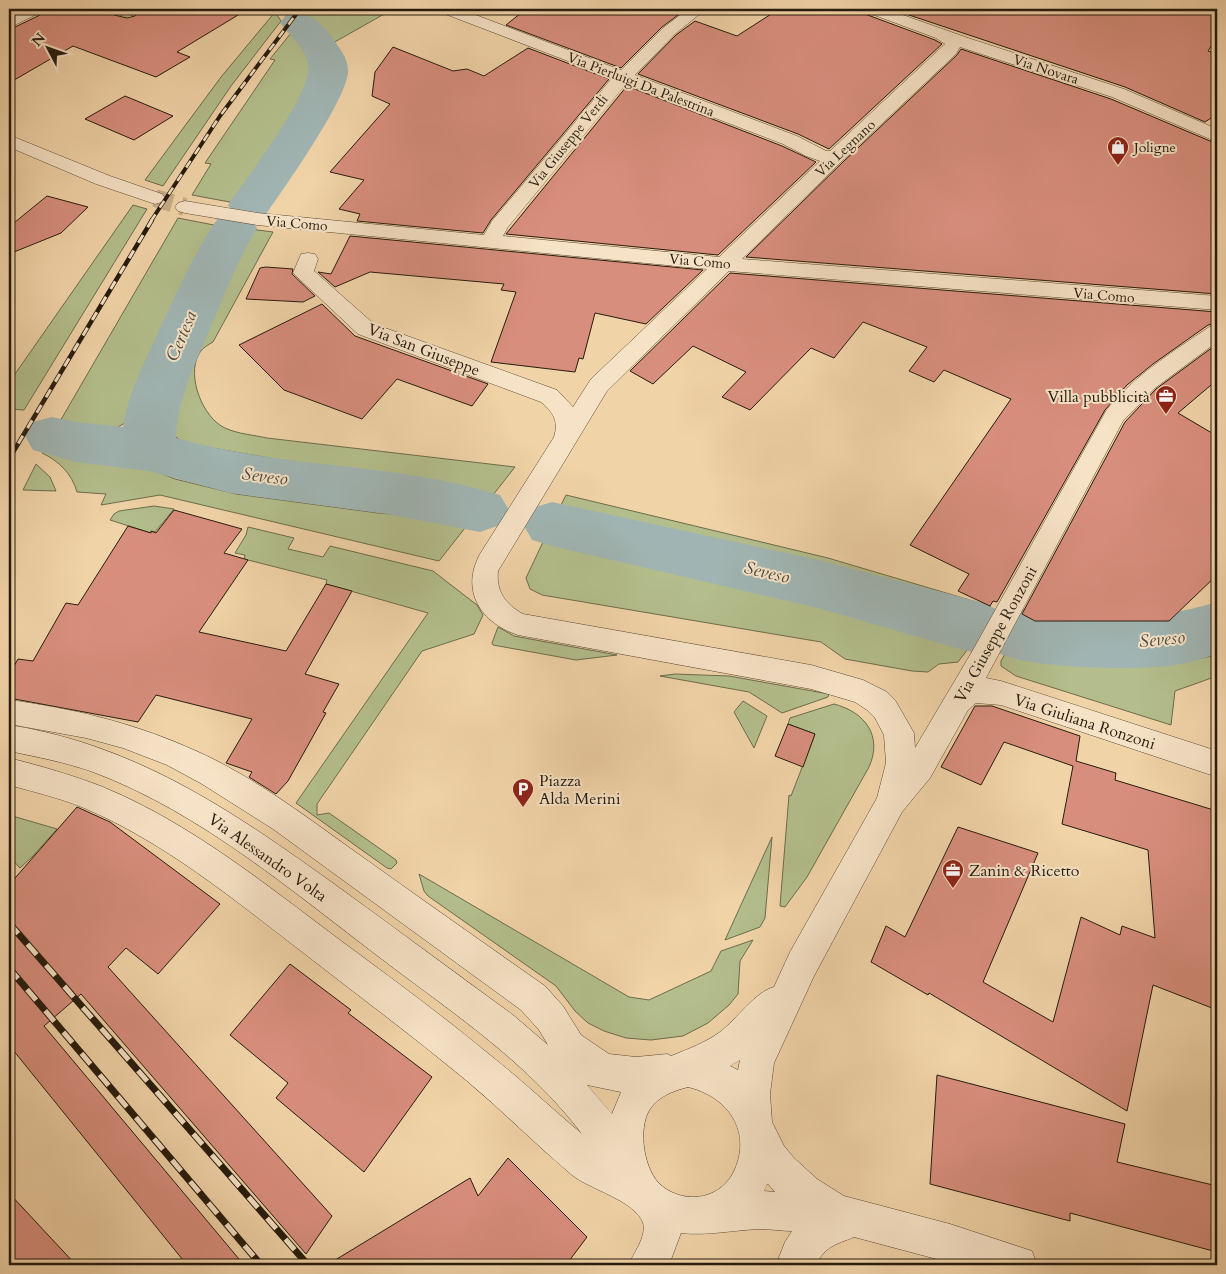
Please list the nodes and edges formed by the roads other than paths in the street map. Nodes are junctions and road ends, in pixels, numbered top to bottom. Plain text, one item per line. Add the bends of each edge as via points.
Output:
1 (35, 9) edge
2 (446, 9) edge
3 (698, 9) edge
4 (872, 9) edge
5 (9, 23) edge
6 (942, 35) junction
7 (623, 77) junction
8 (1217, 136) edge
9 (9, 140) edge
10 (836, 156) junction
11 (155, 198) tunnel mouth
12 (185, 207) tunnel mouth
13 (490, 241) junction
14 (308, 259) dead end
15 (725, 264) junction
16 (1217, 303) edge
17 (1217, 332) edge
18 (600, 385) junction
19 (546, 395) junction
20 (566, 437) junction
21 (956, 703) junction
22 (9, 712) edge
23 (9, 738) edge
24 (1217, 764) edge
25 (9, 772) edge
26 (891, 802) junction
27 (802, 964) junction
28 (501, 1027) junction
29 (600, 1070) junction
30 (677, 1070) junction
31 (755, 1125) junction
32 (640, 1188) junction
33 (704, 1216) junction
34 (862, 1220) junction
35 (652, 1259) edge
36 (795, 1265) edge
37 (1018, 1265) edge

1 - 5 street
2 - 7 street, Via Pierluigi Da Palestrina
3 - 7 street, Via Giuseppe Verdi
4 - 6 street, Via Novara
6 - 8 street, Via Novara via 1124,95
6 - 10 street, Via Legnano via 954,43 950,50
7 - 10 street, Via Pierluigi Da Palestrina via 821,155
7 - 13 street, Via Giuseppe Verdi
9 - 11 street
10 - 15 street, Via Legnano
12 - 13 street, Via Como via 257,219
13 - 15 street, Via Como
14 - 19 street, Via San Giuseppe via 303,272 366,329
15 - 16 street, Via Como
15 - 18 street, Via San Giuseppe
17 - 21 street, Via Giuseppe Ronzoni via 1121,407
18 - 19 street, Via San Giuseppe via 578,398
18 - 20 street, Via San Giuseppe
19 - 20 street, Via San Giuseppe via 559,404 567,418 569,428
20 - 26 street via 489,561 484,575 487,596 494,607 518,624 811,677 863,692 878,702 899,733 901,763
21 - 24 street, Via Giuliana Ronzoni via 965,694 976,691 1001,693
21 - 26 street, Via Giuseppe Ronzoni via 919,768
22 - 29 street via 86,725 138,740 242,791 533,998 551,1018 568,1047
23 - 28 street, Via Alessandro Volta via 54,747 99,762 153,785 212,817
25 - 32 street via 92,796 155,827 206,859 456,1049 588,1164
26 - 27 street, Via Giuseppe Ronzoni
27 - 30 street, Via Giuseppe Ronzoni via 770,1008 741,1038 706,1061
27 - 31 street, Via Giuseppe Ronzoni via 757,1062 752,1094
28 - 29 street, Via Alessandro Volta via 543,1050
28 - 32 street, Via Alessandro Volta via 544,1065 590,1114
29 - 30 street, Via Alessandro Volta via 639,1075
30 - 31 street via 703,1071 723,1079 739,1094
30 - 32 street via 648,1084 628,1117 624,1149 628,1166
31 - 33 street via 758,1153 749,1184 728,1206
31 - 34 street via 770,1159 797,1187 832,1211
32 - 33 street via 657,1206 670,1213 693,1218
32 - 35 street via 657,1211 662,1224 661,1240
33 - 34 street via 762,1210
33 - 35 street via 679,1227
34 - 36 street via 840,1221 814,1235
34 - 37 street

